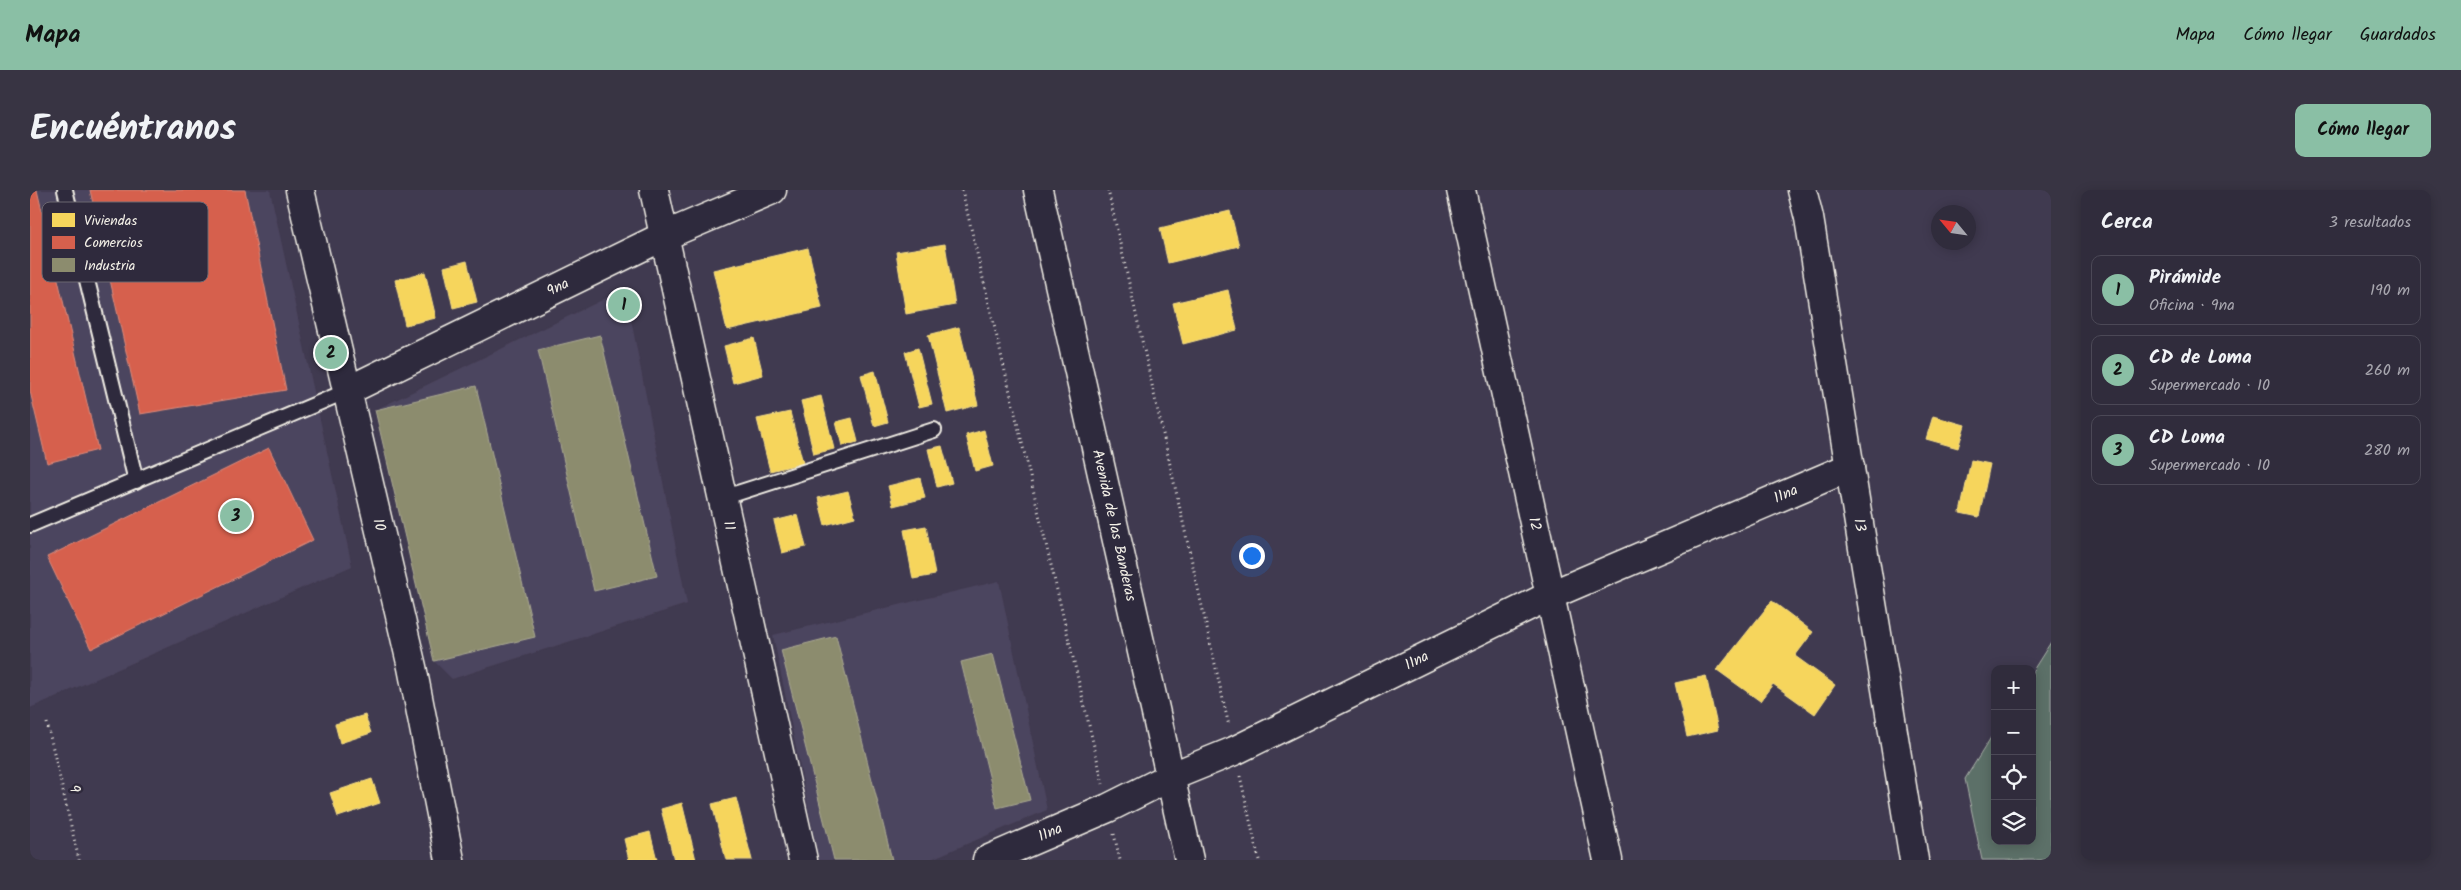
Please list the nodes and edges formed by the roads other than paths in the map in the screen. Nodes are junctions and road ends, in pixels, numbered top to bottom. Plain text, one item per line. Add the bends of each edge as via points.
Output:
1 (300, 190) edge
2 (654, 190) edge
3 (772, 190) edge
4 (1038, 190) edge
5 (1461, 190) edge
6 (1802, 190) edge
7 (1818, 190) edge
8 (1809, 218) junction
9 (664, 236) junction
10 (87, 282) edge
11 (347, 391) junction
12 (934, 430) dead end
13 (1850, 467) junction
14 (136, 481) junction
15 (722, 498) junction
16 (30, 525) edge
17 (1551, 595) junction
18 (1170, 777) junction
19 (450, 860) edge
20 (803, 860) edge
21 (987, 860) edge
22 (1189, 860) edge
23 (1608, 860) edge
24 (1914, 860) edge

1 - 11 street, 10
2 - 9 street, 11
3 - 9 street, 9na
4 - 18 street, Avenida de las Banderas
5 - 17 street, 12
6 - 8 street, 13
7 - 8 street
8 - 13 street, 13
9 - 11 street, 9na
9 - 15 street, 11
10 - 14 lane
11 - 14 lane
11 - 19 street, 10 via 412,667
12 - 15 lane
13 - 17 street, 11na
13 - 24 street, 13
14 - 16 lane
15 - 20 street, 11
17 - 18 street, 11na via 1234,751
17 - 23 street, 12
18 - 21 street, 11na via 1108,808
18 - 22 street, Avenida de las Banderas

